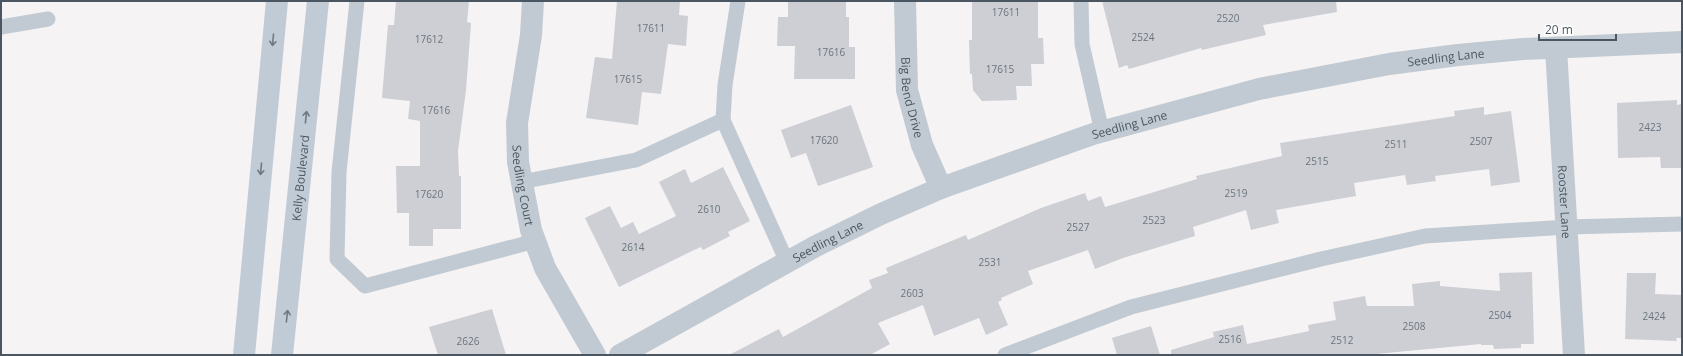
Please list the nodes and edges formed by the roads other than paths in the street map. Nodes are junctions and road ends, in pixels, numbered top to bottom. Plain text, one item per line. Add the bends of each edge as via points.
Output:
1 (277, 1) edge
2 (318, 1) edge
3 (357, 1) edge
4 (533, 1) edge
5 (738, 1) edge
6 (905, 1) edge
7 (1081, 1) edge
8 (48, 19) dead end
9 (1, 27) edge
10 (1682, 42) edge
11 (1556, 48) junction
12 (723, 120) junction
13 (1102, 132) junction
14 (522, 182) junction
15 (941, 188) junction
16 (1682, 224) edge
17 (1567, 227) junction
18 (535, 241) junction
19 (787, 262) junction
20 (244, 355) edge
21 (282, 355) edge
22 (595, 355) edge
23 (620, 355) edge
24 (1005, 355) edge
25 (1574, 355) edge

1 -> 20 main road
21 -> 2 main road, Kelly Boulevard
3 - 18 lane via 338,172 338,259 365,286
4 - 14 street, Seedling Court via 531,35 517,123 518,162
5 - 12 lane via 725,85
6 - 15 street, Big Bend Drive via 907,90 922,145
7 - 13 lane via 1082,44
8 - 9 lane
10 - 11 street, Seedling Lane
11 - 13 street, Seedling Lane via 1458,55 1381,66 1258,89
11 - 17 street, Rooster Lane
12 - 14 lane via 636,160
12 - 19 lane
13 - 15 street, Seedling Lane
14 - 18 street, Seedling Court
15 - 19 street, Seedling Lane via 881,214
16 - 17 lane
17 - 24 lane via 1425,236 1321,259 1131,307
17 - 25 street, Rooster Lane
18 - 22 street, Seedling Court via 545,268
19 - 23 street, Seedling Lane

